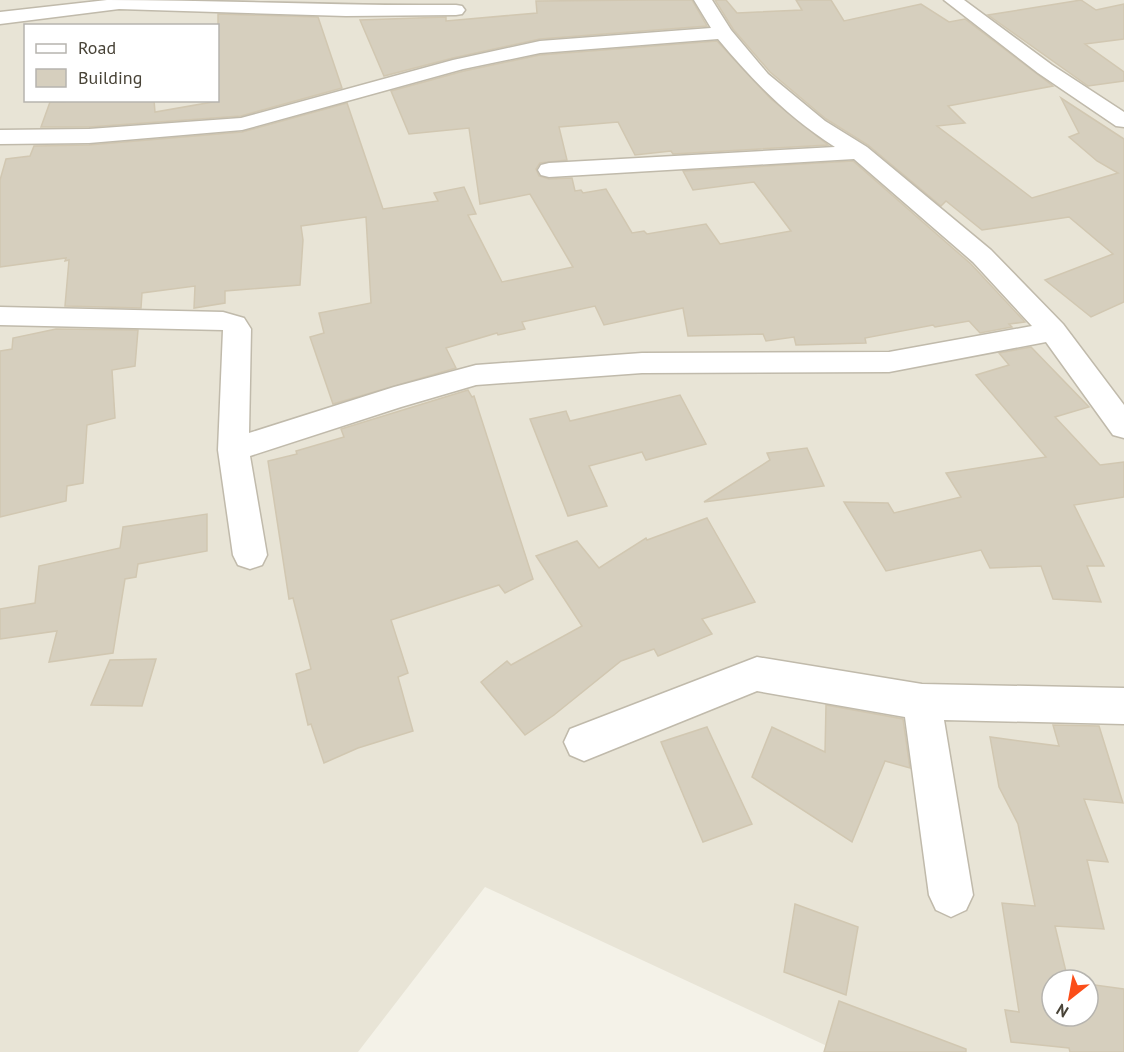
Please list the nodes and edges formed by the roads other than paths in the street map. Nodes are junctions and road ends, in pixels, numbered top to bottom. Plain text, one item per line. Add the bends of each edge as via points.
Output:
1 (703, 0) edge
2 (953, 0) edge
3 (456, 10) dead end
4 (0, 18) edge
5 (723, 33) junction
6 (1124, 121) edge
7 (0, 137) edge
8 (859, 152) junction
9 (549, 170) dead end
10 (0, 316) edge
11 (1053, 331) junction
12 (1124, 427) edge
13 (232, 450) junction
14 (250, 555) dead end
15 (922, 702) junction
16 (1124, 706) edge
17 (584, 742) dead end
18 (951, 895) dead end

1 - 5 street
2 - 6 street
3 - 4 street via 119,4
5 - 7 street via 540,47 460,64 242,124 89,136
5 - 8 street via 761,78 816,126
8 - 9 street
8 - 11 street via 982,256
10 - 13 street via 230,322 237,329
11 - 12 street
11 - 13 street via 889,362 642,363 476,375
13 - 14 street
15 - 16 street
15 - 17 street via 757,674
15 - 18 street

